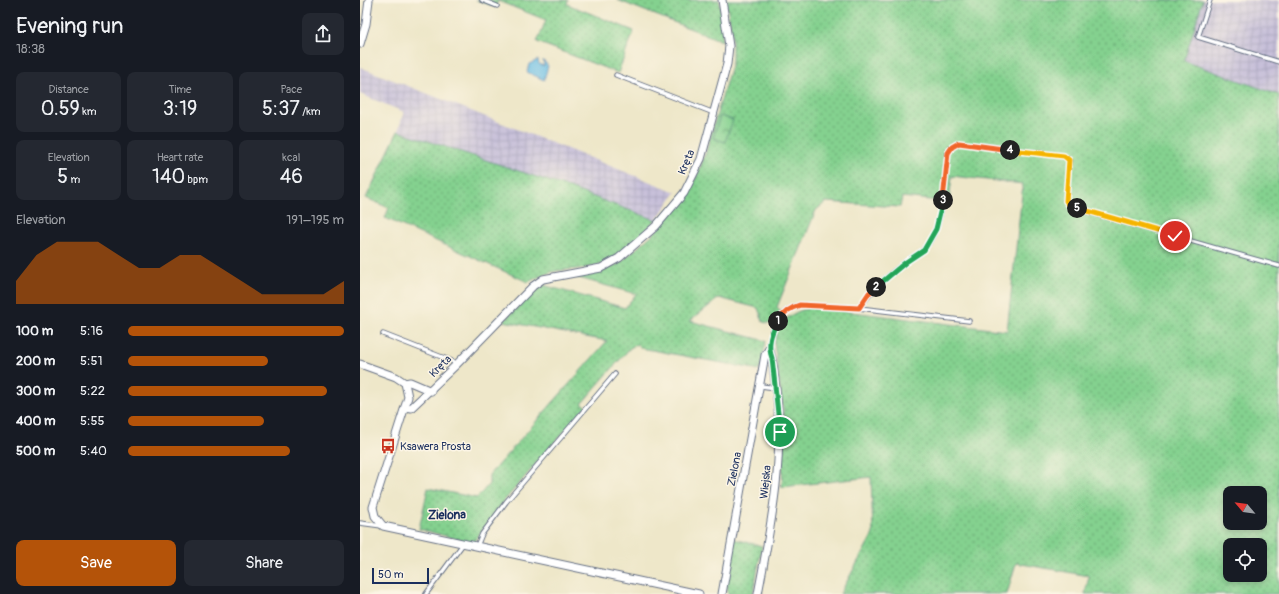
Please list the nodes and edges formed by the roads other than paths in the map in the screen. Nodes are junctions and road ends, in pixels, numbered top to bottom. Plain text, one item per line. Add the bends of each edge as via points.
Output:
1 (369, 0) edge
2 (482, 0) edge
3 (722, 0) edge
4 (1210, 0) edge
5 (497, 6) dead end
6 (360, 44) edge
7 (1279, 62) edge
8 (616, 75) dead end
9 (714, 113) junction
10 (1279, 266) edge
11 (859, 308) junction
12 (969, 321) dead end
13 (383, 334) dead end
14 (769, 349) junction
15 (360, 364) edge
16 (456, 365) junction
17 (615, 374) dead end
18 (405, 383) junction
19 (761, 386) junction
20 (776, 388) junction
21 (431, 391) junction
22 (405, 407) junction
23 (360, 523) edge
24 (383, 526) junction
25 (463, 544) junction
26 (476, 547) junction
27 (426, 594) edge
28 (699, 594) edge
29 (722, 594) edge
30 (758, 594) edge

1 - 6 street
2 - 5 lane
3 - 9 street, Kręta via 728,46 727,64
4 - 7 lane via 1198,37
8 - 9 lane
9 - 16 street, Kręta via 701,159 684,193 640,242 601,268 543,279 533,286
10 - 11 lane via 1071,207 1066,201 1069,160 1064,156 959,143 948,153 943,198 936,229 924,250 869,293
11 - 12 lane
11 - 14 lane via 817,305 793,307 784,313 771,333
13 - 16 lane via 452,361
14 - 19 street, Zielona via 765,355
14 - 20 street, Wiejska
15 - 18 street via 396,377
16 - 21 street, Kręta
17 - 26 lane via 502,507 482,534
18 - 21 street via 410,382
18 - 22 street via 408,397
19 - 20 lane
19 - 29 street, Zielona
20 - 30 street, Wiejska via 780,432 778,468 772,520
21 - 22 street, Kręta via 411,408
22 - 24 street via 373,507 375,516
23 - 24 lane
24 - 25 street
25 - 26 street
25 - 27 lane
26 - 28 street

